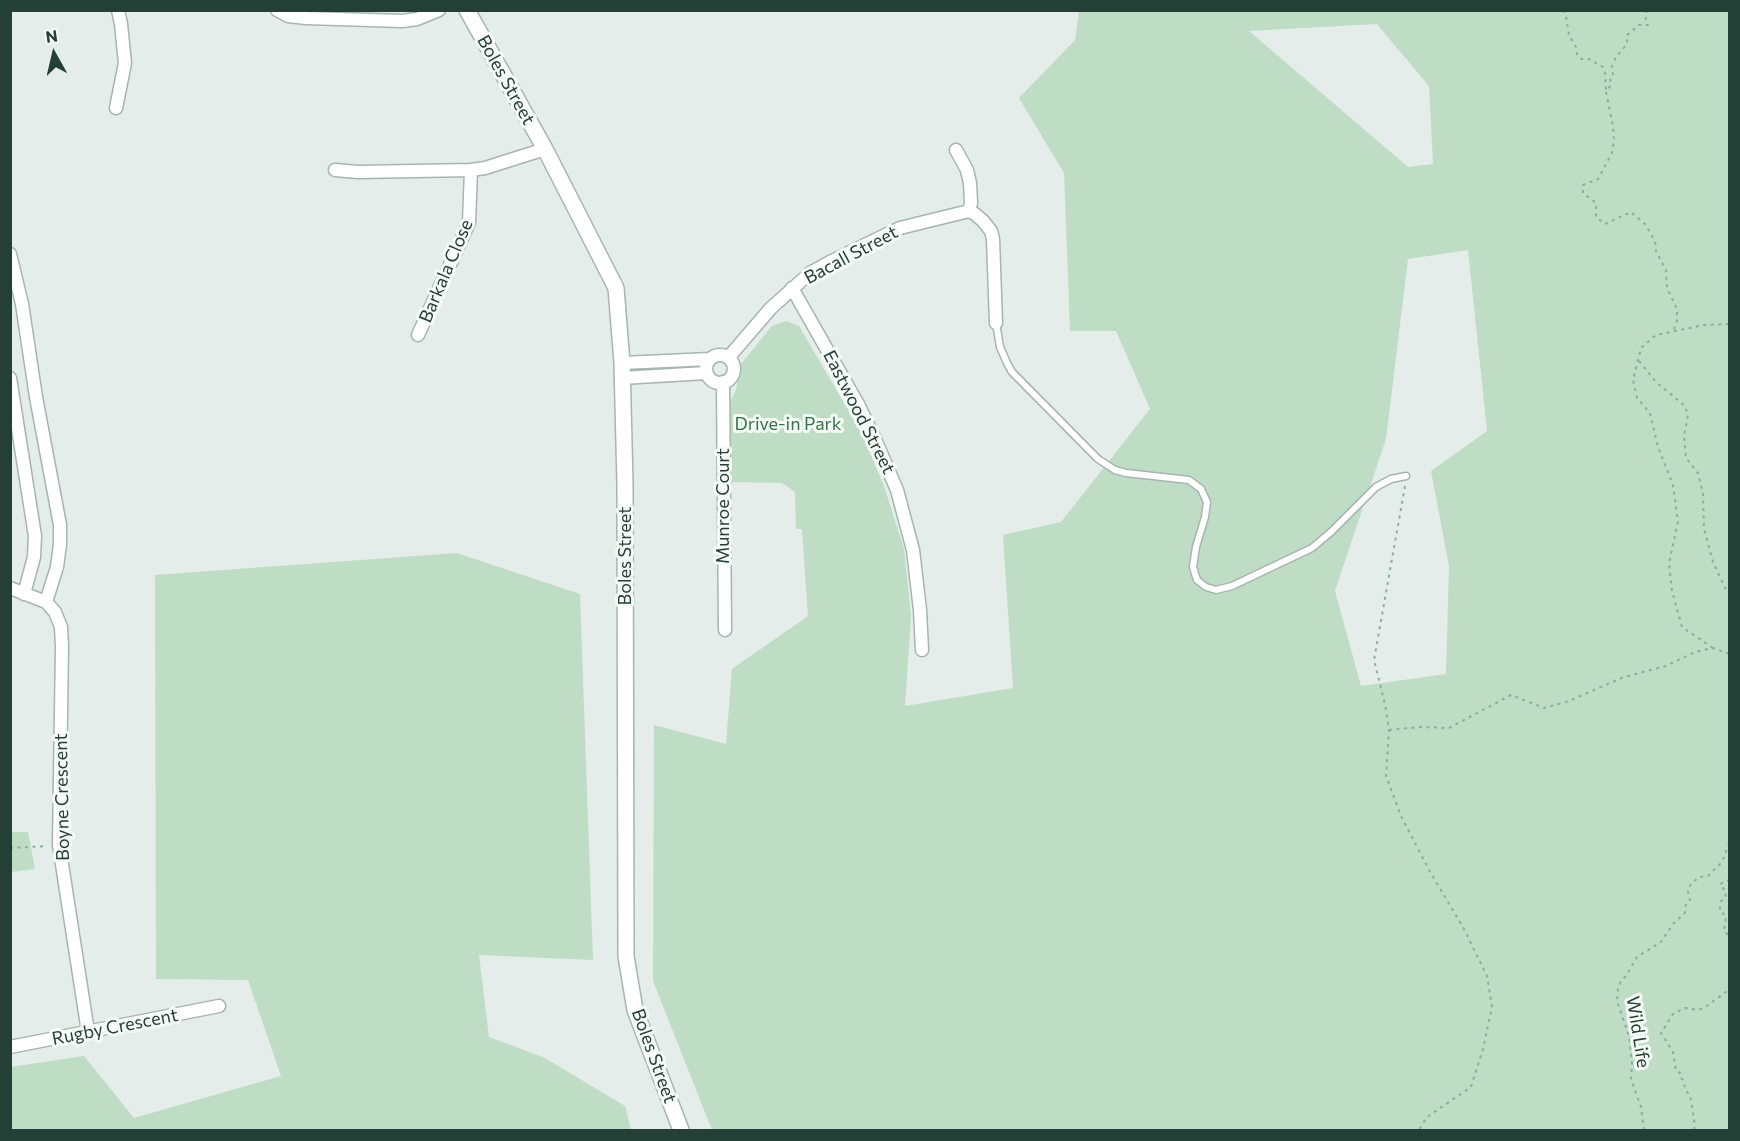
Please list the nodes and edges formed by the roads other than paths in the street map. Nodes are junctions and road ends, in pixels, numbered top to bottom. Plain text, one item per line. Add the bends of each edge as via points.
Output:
1 (118, 10) edge
2 (277, 10) edge
3 (439, 10) edge
4 (467, 10) edge
5 (116, 108) dead end
6 (545, 149) junction
7 (956, 150) dead end
8 (335, 170) dead end
9 (471, 170) junction
10 (969, 211) junction
11 (10, 254) edge
12 (792, 288) junction
13 (996, 323) joint
14 (418, 335) dead end
15 (728, 358) junction
16 (710, 359) junction
17 (622, 370) junction
18 (706, 373) junction
19 (10, 378) edge
20 (723, 382) junction
21 (1406, 476) road end
22 (10, 588) edge
23 (24, 594) junction
24 (46, 602) junction
25 (724, 630) dead end
26 (922, 650) dead end
27 (219, 1006) dead end
28 (88, 1032) junction
29 (10, 1047) edge
30 (681, 1131) edge

1 - 5 street via 125,63
2 - 3 street via 306,18 402,21
4 - 6 street, Boles Street
6 - 9 street
6 - 17 street, Boles Street via 616,288
7 - 10 street via 970,183
8 - 9 street
9 - 14 street, Barkala Close via 469,223
10 - 12 street, Bacall Street via 900,228 810,273
10 - 13 street via 983,221 993,239
11 - 24 street via 60,525 57,567
12 - 15 street, Bacall Street
12 - 26 street, Eastwood Street via 874,436 897,489 913,550
13 - 21 lane via 1000,347 1012,372 1098,459 1115,470 1189,480 1201,489 1207,502 1193,567 1197,580 1206,587 1216,590 1232,586 1312,548 1376,487
15 - 16 street via 719,355
15 - 20 street via 733,372
16 - 17 street
16 - 18 street
17 - 18 street
17 - 30 street, Boles Street via 626,956 635,1010
18 - 20 street via 713,381
19 - 23 street via 35,536
20 - 25 street, Munroe Court
22 - 23 street
23 - 24 street
24 - 28 street, Boyne Crescent via 61,627 59,845
27 - 28 street, Rugby Crescent
28 - 29 street, Rugby Crescent

